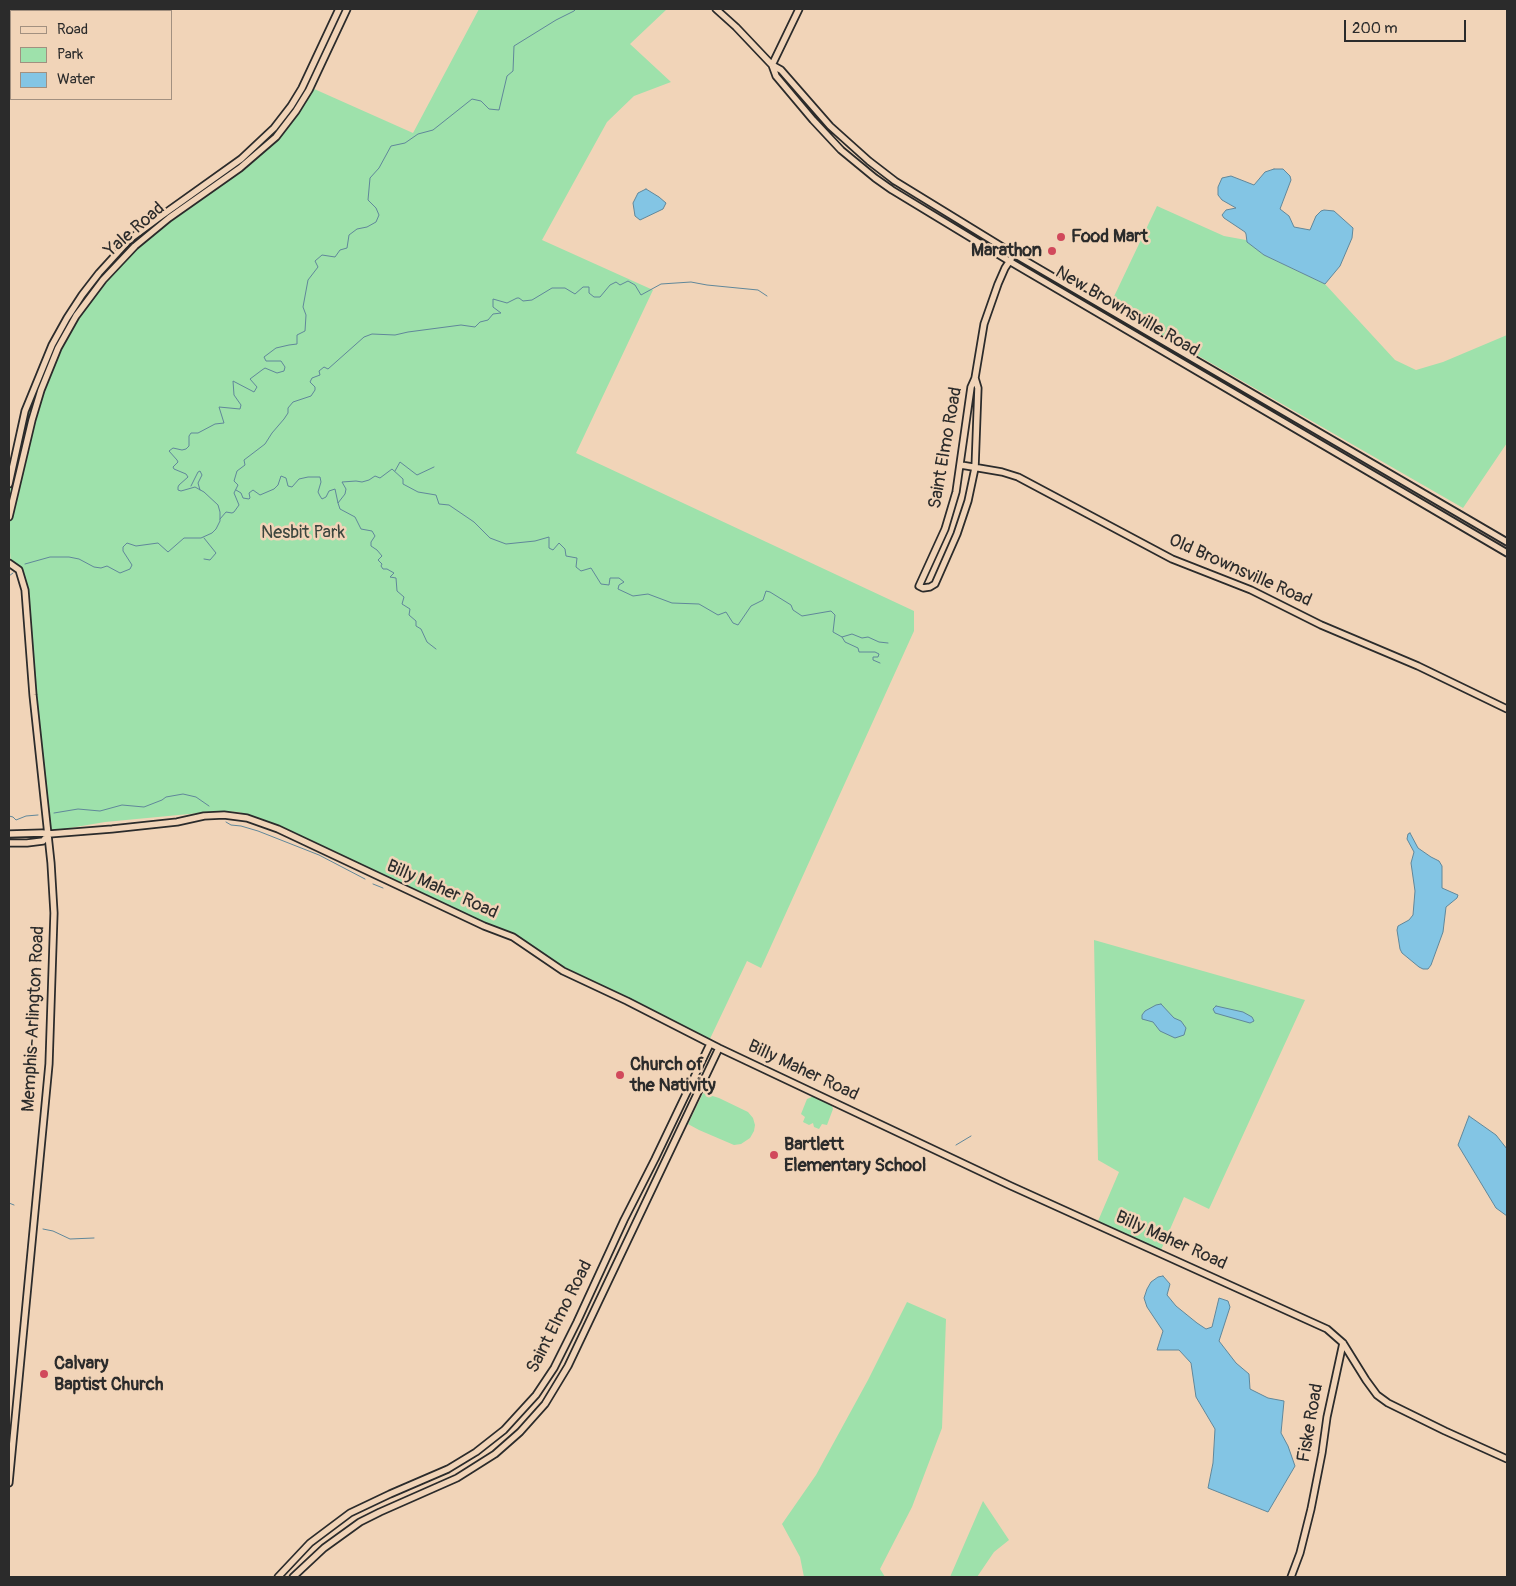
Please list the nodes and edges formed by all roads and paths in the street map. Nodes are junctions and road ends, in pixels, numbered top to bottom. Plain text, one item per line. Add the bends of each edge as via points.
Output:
1 (339, 9) edge
2 (347, 9) edge
3 (716, 9) edge
4 (799, 9) edge
5 (772, 65) junction
6 (1014, 254) junction
7 (1009, 261) junction
8 (975, 378) junction
9 (961, 466) junction
10 (975, 468) junction
11 (9, 484) edge
12 (9, 517) edge
13 (1507, 542) edge
14 (1507, 553) edge
15 (9, 563) edge
16 (1507, 709) edge
17 (9, 834) edge
18 (49, 834) junction
19 (9, 843) edge
20 (710, 1044) junction
21 (719, 1048) junction
22 (689, 1087) junction
23 (698, 1092) junction
24 (677, 1114) junction
25 (686, 1118) junction
26 (1343, 1343) junction
27 (504, 1430) junction
28 (512, 1439) junction
29 (1507, 1460) edge
30 (9, 1484) edge
31 (278, 1577) edge
32 (293, 1577) edge
33 (1291, 1577) edge

1 - 11 main road, Yale Road via 302,88 267,135 240,159 130,239 82,295 52,345 25,410
2 - 12 main road, Yale Road via 309,90 276,137 240,168 134,246 86,301 58,348 41,390
3 - 5 main road
4 - 5 main road
5 - 6 main road, New Brownsville Road via 781,70 830,126 884,173
5 - 7 main road, New Brownsville Road via 776,76 813,120 860,166 892,190
6 - 7 main road, Saint Elmo Road
6 - 13 main road, New Brownsville Road
7 - 8 main road, Saint Elmo Road via 984,324
7 - 14 main road, New Brownsville Road
8 - 9 main road, Saint Elmo Road
8 - 10 main road, Saint Elmo Road via 978,388
9 - 10 main road, Old Brownsville Road
9 - 10 main road, Saint Elmo Road via 948,522 918,586 923,588 935,584 953,544 966,509
10 - 16 main road, Old Brownsville Road via 1018,477 1172,558 1251,590
15 - 18 main road, Memphis-Arlington Road via 19,570 25,590 32,688
17 - 18 main road
18 - 19 main road via 43,841
18 - 20 main road, Billy Maher Road via 177,822 213,815 256,820 513,937 563,971
18 - 30 main road, Memphis-Arlington Road via 54,913 50,1050
20 - 21 main road, Billy Maher Road
20 - 22 main road, Saint Elmo Road
21 - 23 main road, Saint Elmo Road
21 - 26 main road, Billy Maher Road via 1327,1329
22 - 23 main road
22 - 24 main road, Saint Elmo Road
23 - 25 main road, Saint Elmo Road
24 - 25 main road
24 - 27 main road, Saint Elmo Road via 554,1368 532,1400
25 - 28 main road, Saint Elmo Road via 568,1366 545,1404
26 - 29 main road, Billy Maher Road via 1377,1395 1388,1403
26 - 33 main road, Fiske Road via 1311,1509
27 - 28 main road
27 - 31 main road, Saint Elmo Road via 448,1469 350,1514 310,1544
28 - 32 main road, Saint Elmo Road via 495,1454 456,1478 360,1522

